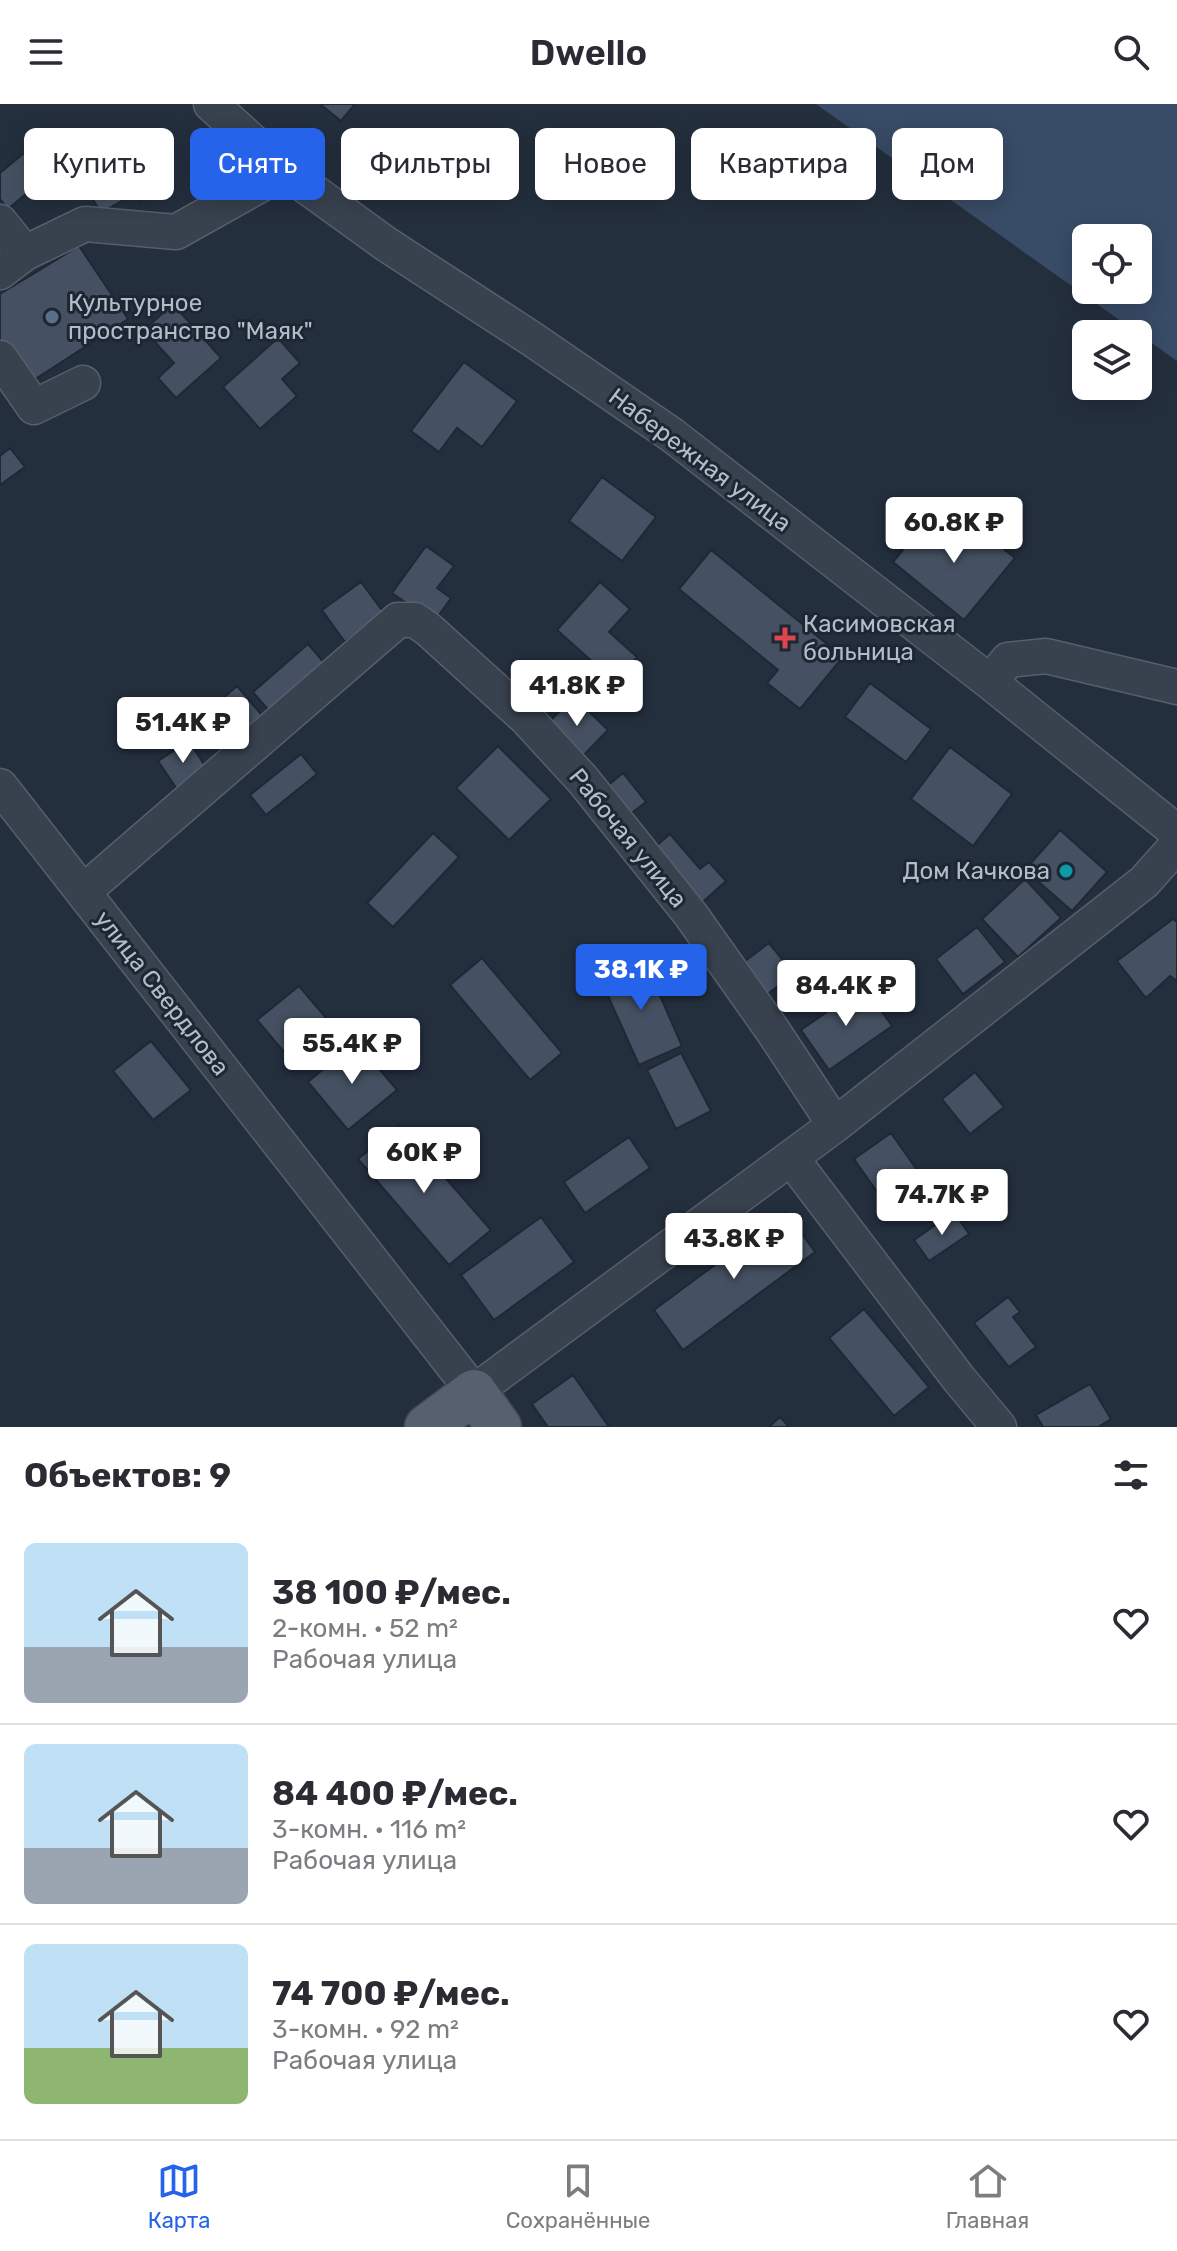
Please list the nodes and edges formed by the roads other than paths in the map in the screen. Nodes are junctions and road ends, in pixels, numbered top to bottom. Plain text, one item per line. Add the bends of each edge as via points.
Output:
1 (211, 104) edge
2 (238, 128) edge
3 (233, 200) edge
4 (325, 200) edge
5 (0, 222) edge
6 (12, 263) edge
7 (0, 358) edge
8 (83, 383) dead end
9 (990, 682) junction
10 (1177, 687) edge
11 (0, 786) edge
12 (1177, 832) edge
13 (1177, 845) edge
14 (83, 892) junction
15 (835, 1125) junction
16 (791, 1158) junction
17 (474, 1392) junction
18 (427, 1427) edge
19 (499, 1427) edge
20 (999, 1427) edge

1 - 2 street, Набережная улица
3 - 6 street via 176,232 85,224
4 - 9 street, Набережная улица via 672,435
5 - 6 street
7 - 8 street via 34,407
9 - 10 street via 1008,660 1046,656
9 - 12 street, Набережная улица
11 - 14 street, улица Свердлова
13 - 15 street via 1144,882
14 - 15 street, Рабочая улица via 398,620 415,620 526,718 583,780 691,915
14 - 17 street, улица Свердлова
15 - 16 street
16 - 17 street
16 - 20 street
17 - 18 main road
17 - 19 main road, улица Свердлова

